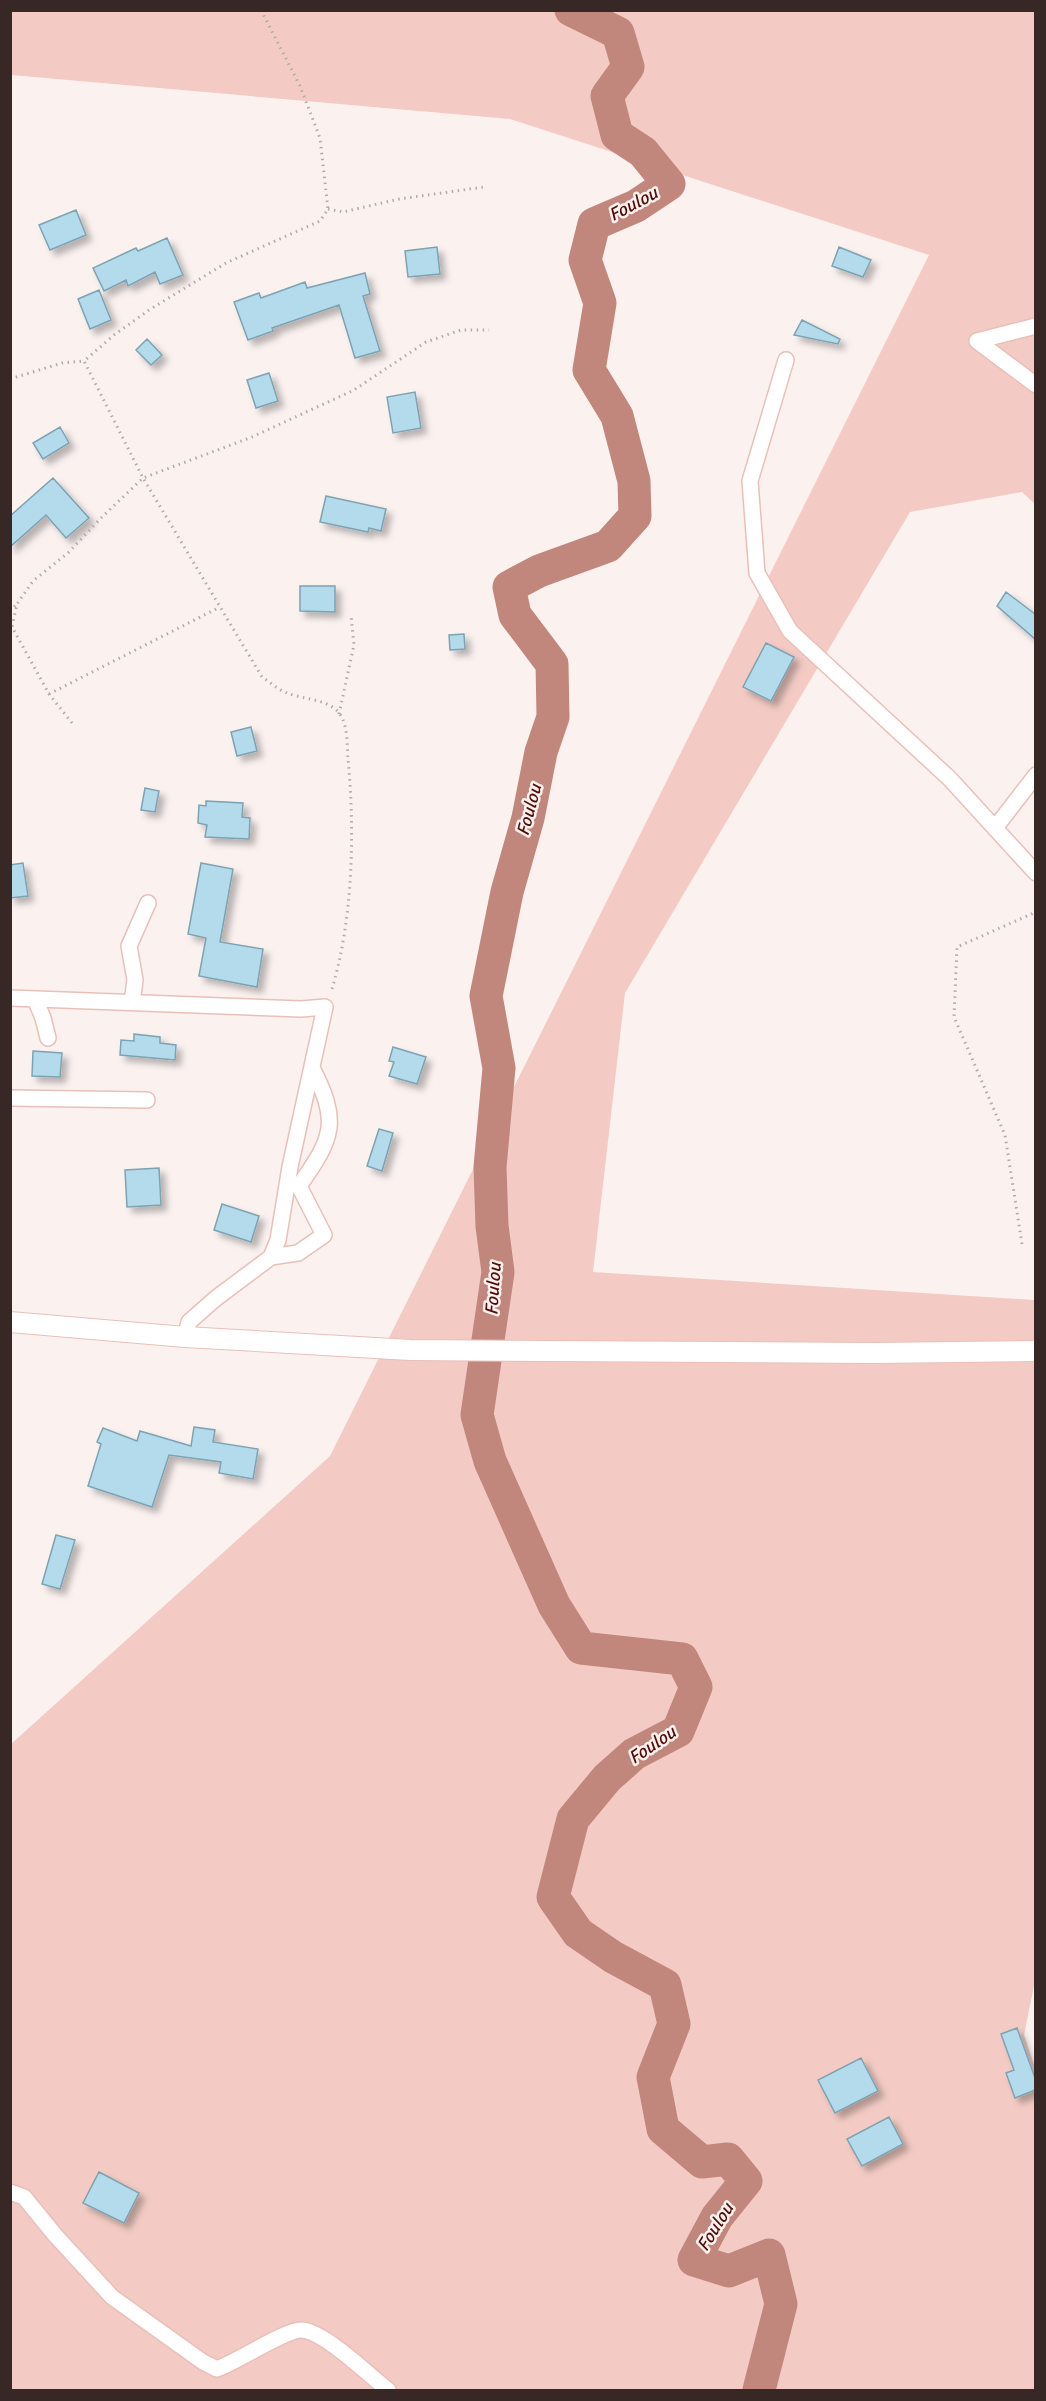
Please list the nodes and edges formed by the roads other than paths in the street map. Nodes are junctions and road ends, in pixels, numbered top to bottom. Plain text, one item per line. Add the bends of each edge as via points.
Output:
1 (1035, 326) edge
2 (786, 360) dead end
3 (1035, 385) edge
4 (1035, 775) edge
5 (995, 828) junction
6 (1034, 868) edge
7 (148, 903) dead end
8 (10, 998) edge
9 (35, 999) junction
10 (132, 1002) junction
11 (48, 1038) dead end
12 (312, 1068) junction
13 (10, 1098) edge
14 (147, 1100) dead end
15 (271, 1257) junction
16 (10, 1322) edge
17 (185, 1337) junction
18 (1035, 1351) edge
19 (10, 2192) edge
20 (388, 2391) edge

1 - 3 street via 977,341
2 - 5 street via 750,482 757,573 790,631 950,779
4 - 5 street
5 - 6 street
7 - 10 street via 129,946 135,980
8 - 9 street
9 - 10 street
9 - 11 street
10 - 12 street via 326,1008
12 - 15 street via 278,1240
12 - 15 street via 325,1092 331,1127 322,1153 299,1186 324,1235 298,1252
13 - 14 street
15 - 17 street via 189,1322
16 - 17 street
17 - 18 street via 410,1350
19 - 20 street via 24,2197 112,2297 210,2366 217,2369 232,2364 302,2330 322,2336

